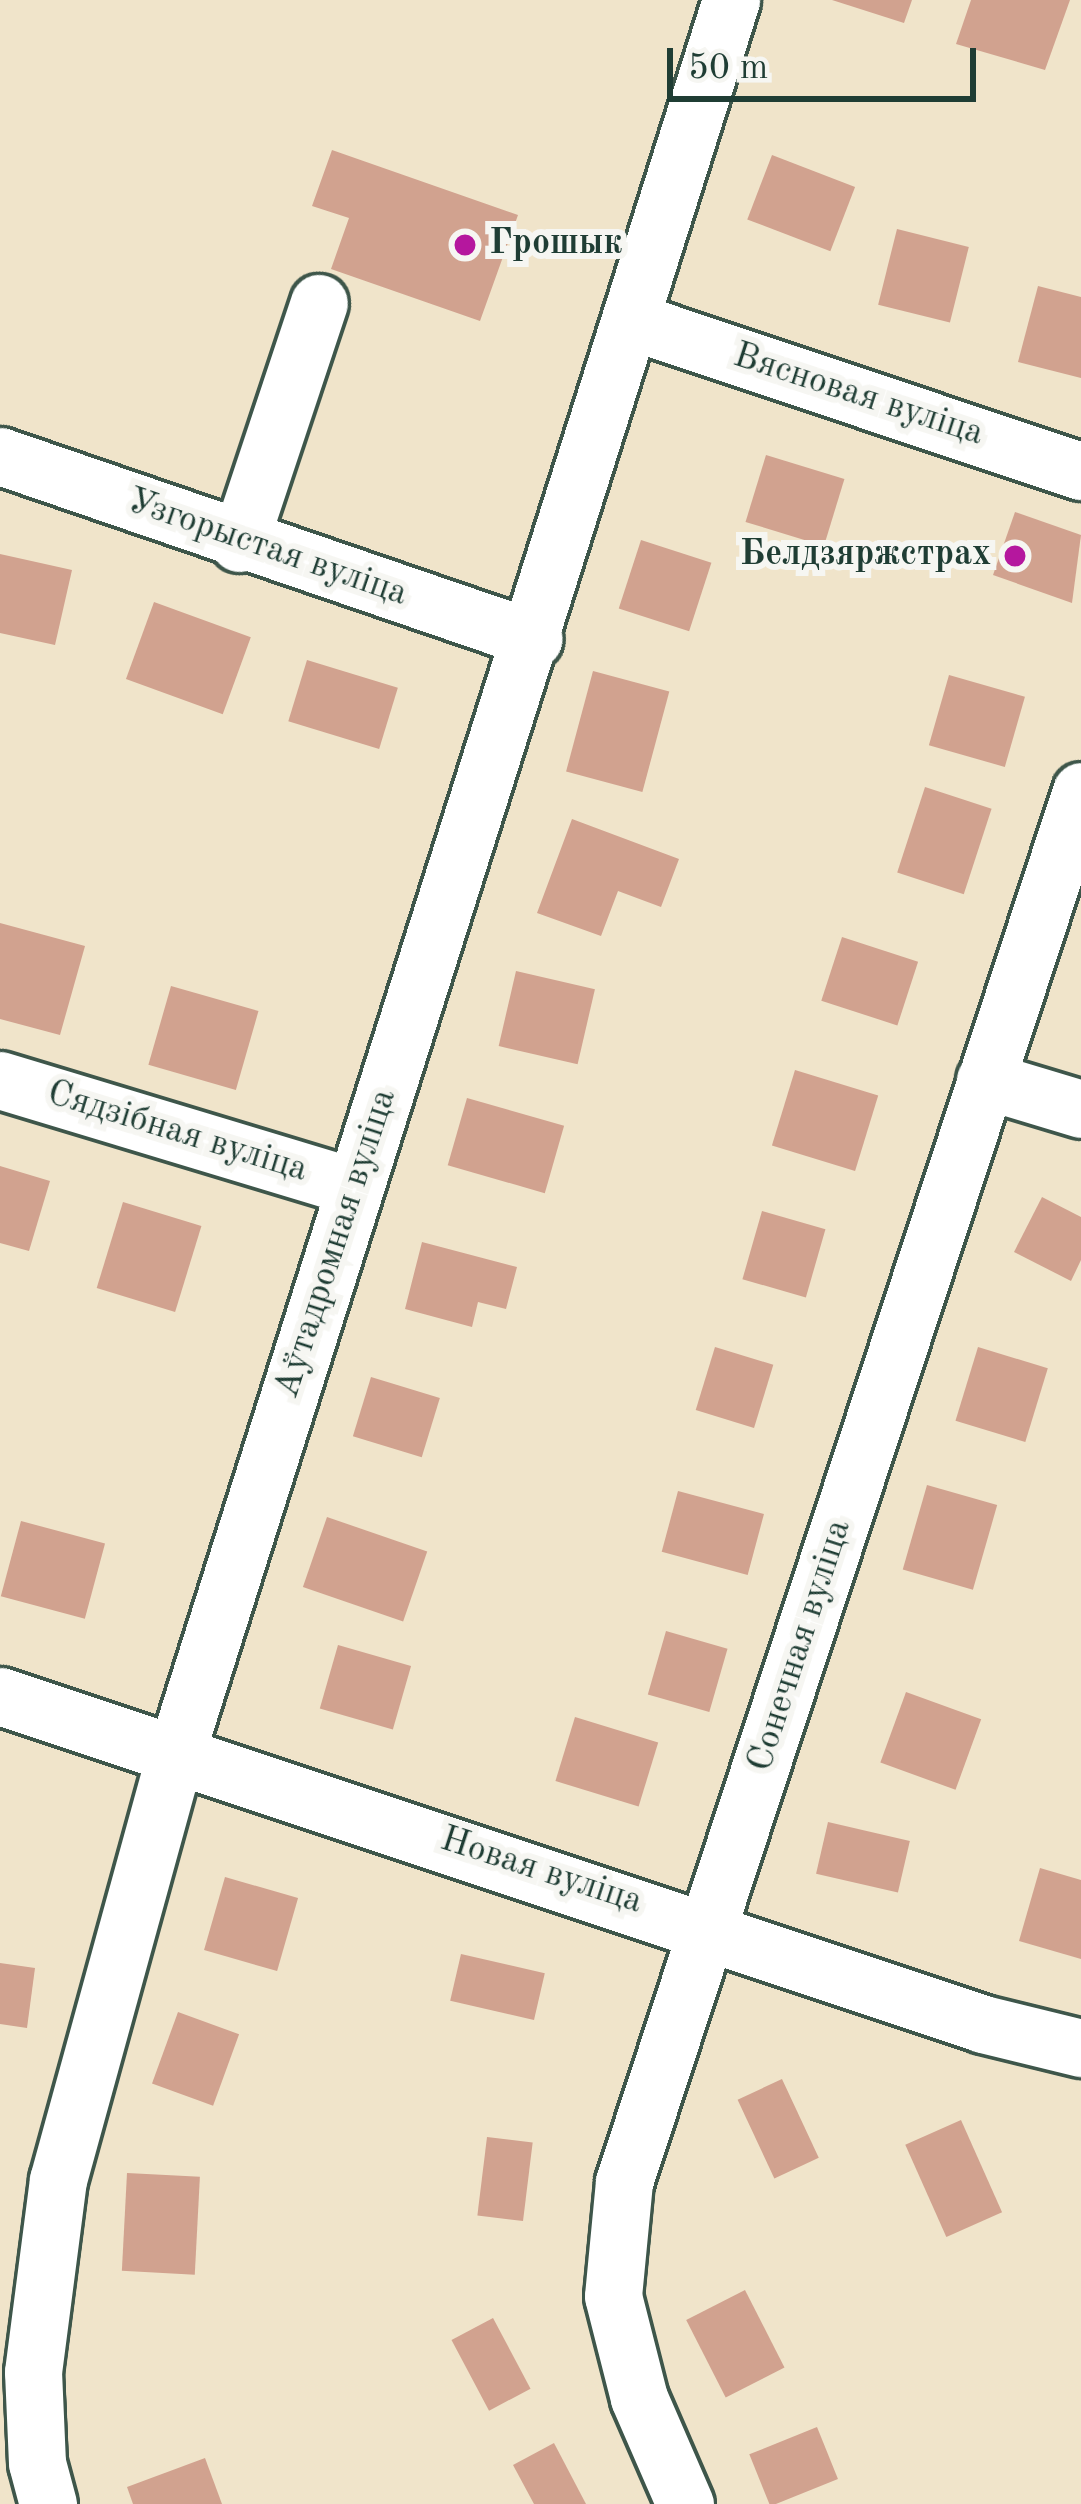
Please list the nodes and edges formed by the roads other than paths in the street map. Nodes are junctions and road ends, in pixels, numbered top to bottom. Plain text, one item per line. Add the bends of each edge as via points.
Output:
1 (731, 0) edge
2 (319, 303) dead end
3 (635, 322) junction
4 (0, 456) edge
5 (1081, 471) edge
6 (238, 543) junction
7 (534, 639) junction
8 (1081, 791) edge
9 (986, 1080) junction
10 (0, 1081) edge
11 (1081, 1109) edge
12 (354, 1186) junction
13 (0, 1696) edge
14 (176, 1753) junction
15 (710, 1927) junction
16 (1081, 2048) edge
17 (48, 2504) edge
18 (685, 2504) edge

1 - 3 street, Аўтадромная вуліца
2 - 6 street
3 - 5 street, Вясновая вуліца
3 - 7 street, Аўтадромная вуліца
4 - 6 street, Узгорыстая вуліца
6 - 7 street, Узгорыстая вуліца
7 - 12 street, Аўтадромная вуліца
8 - 9 street, Сонечная вуліца
9 - 11 street
9 - 15 street, Сонечная вуліца
10 - 12 street, Сядзібная вуліца
12 - 14 street, Аўтадромная вуліца
13 - 14 street, Новая вуліца
14 - 15 street, Новая вуліца
14 - 17 street, Аўтадромная вуліца via 58,2180 42,2268 32,2415
15 - 16 street, Новая вуліца via 983,2024
15 - 18 street, Сонечная вуліца via 624,2182 613,2296 639,2398

